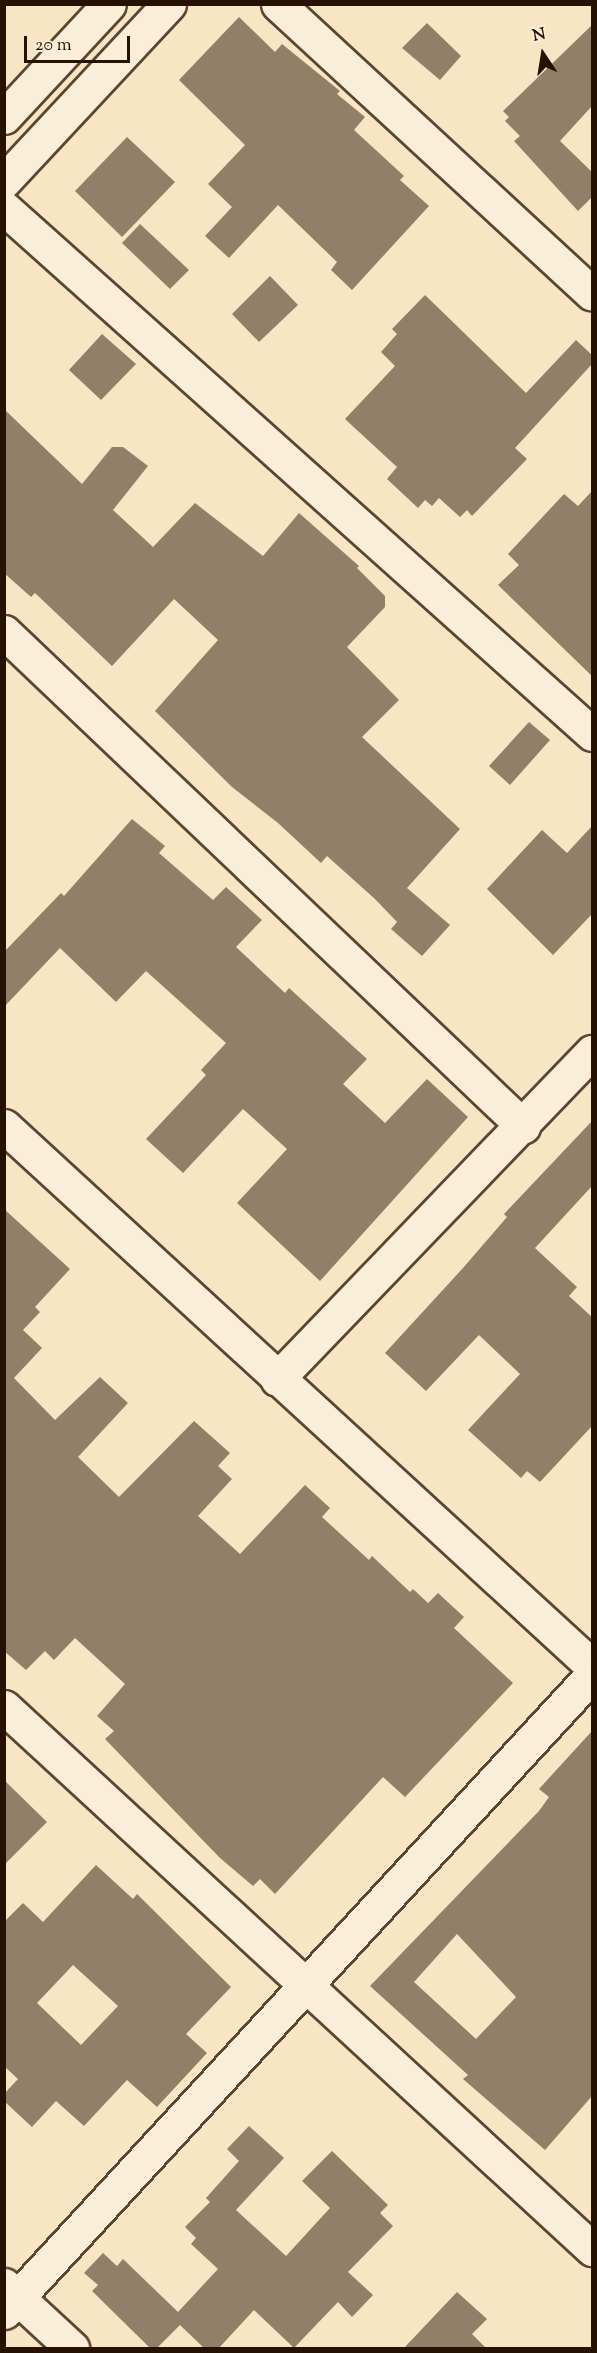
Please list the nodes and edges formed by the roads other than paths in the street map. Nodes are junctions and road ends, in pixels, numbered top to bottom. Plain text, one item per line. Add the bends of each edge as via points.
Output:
1 (109, 4) edge
2 (169, 4) edge
3 (278, 4) edge
4 (4, 117) edge
5 (4, 181) edge
6 (4, 208) edge
7 (592, 294) edge
8 (4, 632) edge
9 (592, 734) edge
10 (592, 1052) edge
11 (4, 1126) edge
12 (523, 1126) junction
13 (277, 1379) junction
14 (592, 1666) edge
15 (592, 1675) edge
16 (4, 1707) edge
17 (305, 1983) junction
18 (592, 2249) edge
19 (9, 2298) edge
20 (72, 2349) edge

1 - 4 street
2 - 5 street
3 - 7 street
6 - 9 street
8 - 12 street
10 - 12 street
11 - 13 street
12 - 13 street
13 - 14 street
15 - 17 street
16 - 17 street
17 - 18 street
17 - 19 street
19 - 20 street

